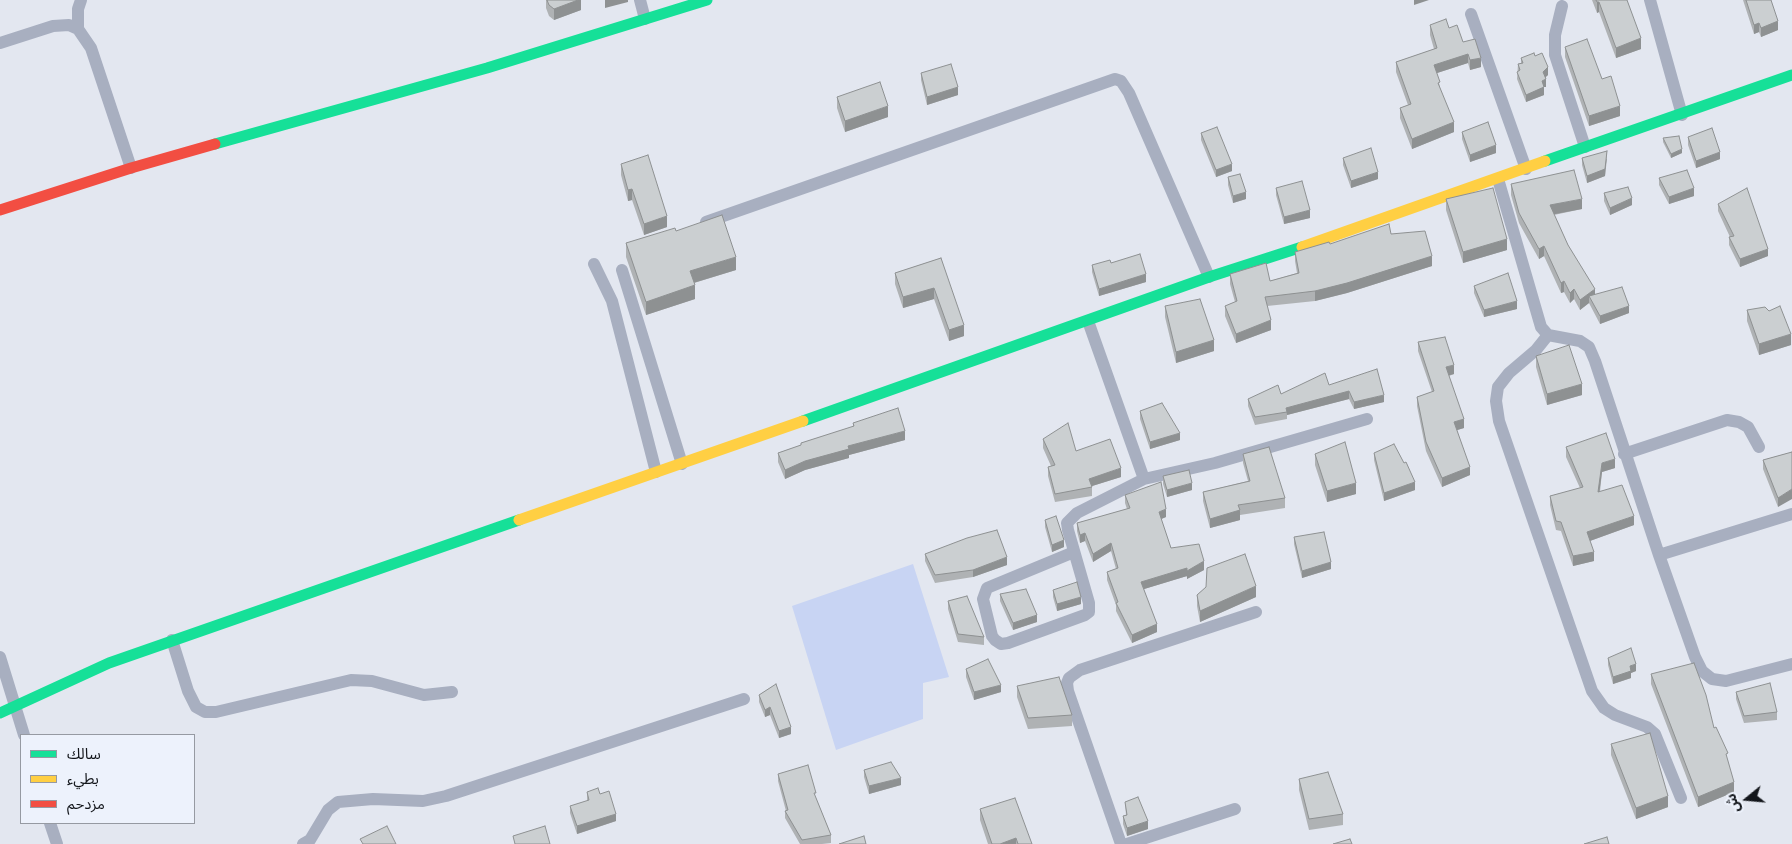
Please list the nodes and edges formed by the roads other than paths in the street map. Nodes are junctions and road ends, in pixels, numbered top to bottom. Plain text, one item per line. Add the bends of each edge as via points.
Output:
1 (82, 0) edge
2 (640, 0) edge
3 (707, 0) edge
4 (1650, 0) edge
5 (1562, 6) dead end
6 (1471, 14) dead end
7 (645, 19) junction
8 (78, 29) junction
9 (0, 43) edge
10 (1792, 75) edge
11 (1682, 114) junction
12 (1585, 147) junction
13 (131, 168) junction
14 (1526, 169) junction
15 (1498, 178) junction
16 (0, 210) edge
17 (692, 227) edge
18 (594, 264) dead end
19 (622, 270) dead end
20 (1209, 278) junction
21 (1088, 321) junction
22 (1548, 335) junction
23 (1366, 419) dead end
24 (1759, 448) dead end
25 (1624, 454) junction
26 (682, 464) junction
27 (656, 472) junction
28 (1144, 479) junction
29 (1792, 514) edge
30 (1074, 552) junction
31 (1658, 555) junction
32 (1256, 612) dead end
33 (172, 640) junction
34 (0, 657) edge
35 (1792, 664) edge
36 (452, 692) dead end
37 (744, 698) dead end
38 (16, 706) junction
39 (0, 713) edge
40 (24, 734) edge
41 (1680, 798) dead end
42 (1235, 809) dead end
43 (50, 824) edge
44 (57, 844) edge
45 (303, 844) edge
46 (1121, 844) edge
47 (1127, 844) edge

1 - 8 street via 78,9
2 - 7 street
3 - 7 street
4 - 11 street
5 - 12 street via 1555,34 1555,55
6 - 14 street
7 - 13 street via 487,68
8 - 9 street via 69,24 53,26
8 - 13 street via 91,48
10 - 11 street
11 - 12 street
12 - 14 street
13 - 16 street
14 - 15 street
15 - 20 street via 1362,228
15 - 22 street via 1536,313
17 - 20 street via 1115,79 1121,81 1129,93
18 - 27 street via 612,301
19 - 26 street
20 - 21 street
21 - 26 street
21 - 28 street
22 - 25 street via 1580,341 1589,347
22 - 41 street via 1498,387 1499,421 1592,691 1604,708 1647,727 1655,734
23 - 28 street
24 - 25 street via 1748,427 1727,420
25 - 31 street
26 - 27 street
27 - 33 street
28 - 30 street via 1071,517 1068,530
29 - 31 street
30 - 30 street via 1089,612 1008,643 1001,644 995,640 983,599 988,588
31 - 35 street via 1695,657 1707,675 1712,679 1726,680
32 - 46 street via 1080,670 1069,678 1068,691
33 - 36 street via 188,691 196,707 205,712 351,680 372,680 424,695
33 - 38 street via 110,663
34 - 38 street
37 - 45 street via 439,798 416,802 373,799 338,802 328,810 310,840
38 - 39 street
38 - 40 street
42 - 47 street
43 - 44 street

